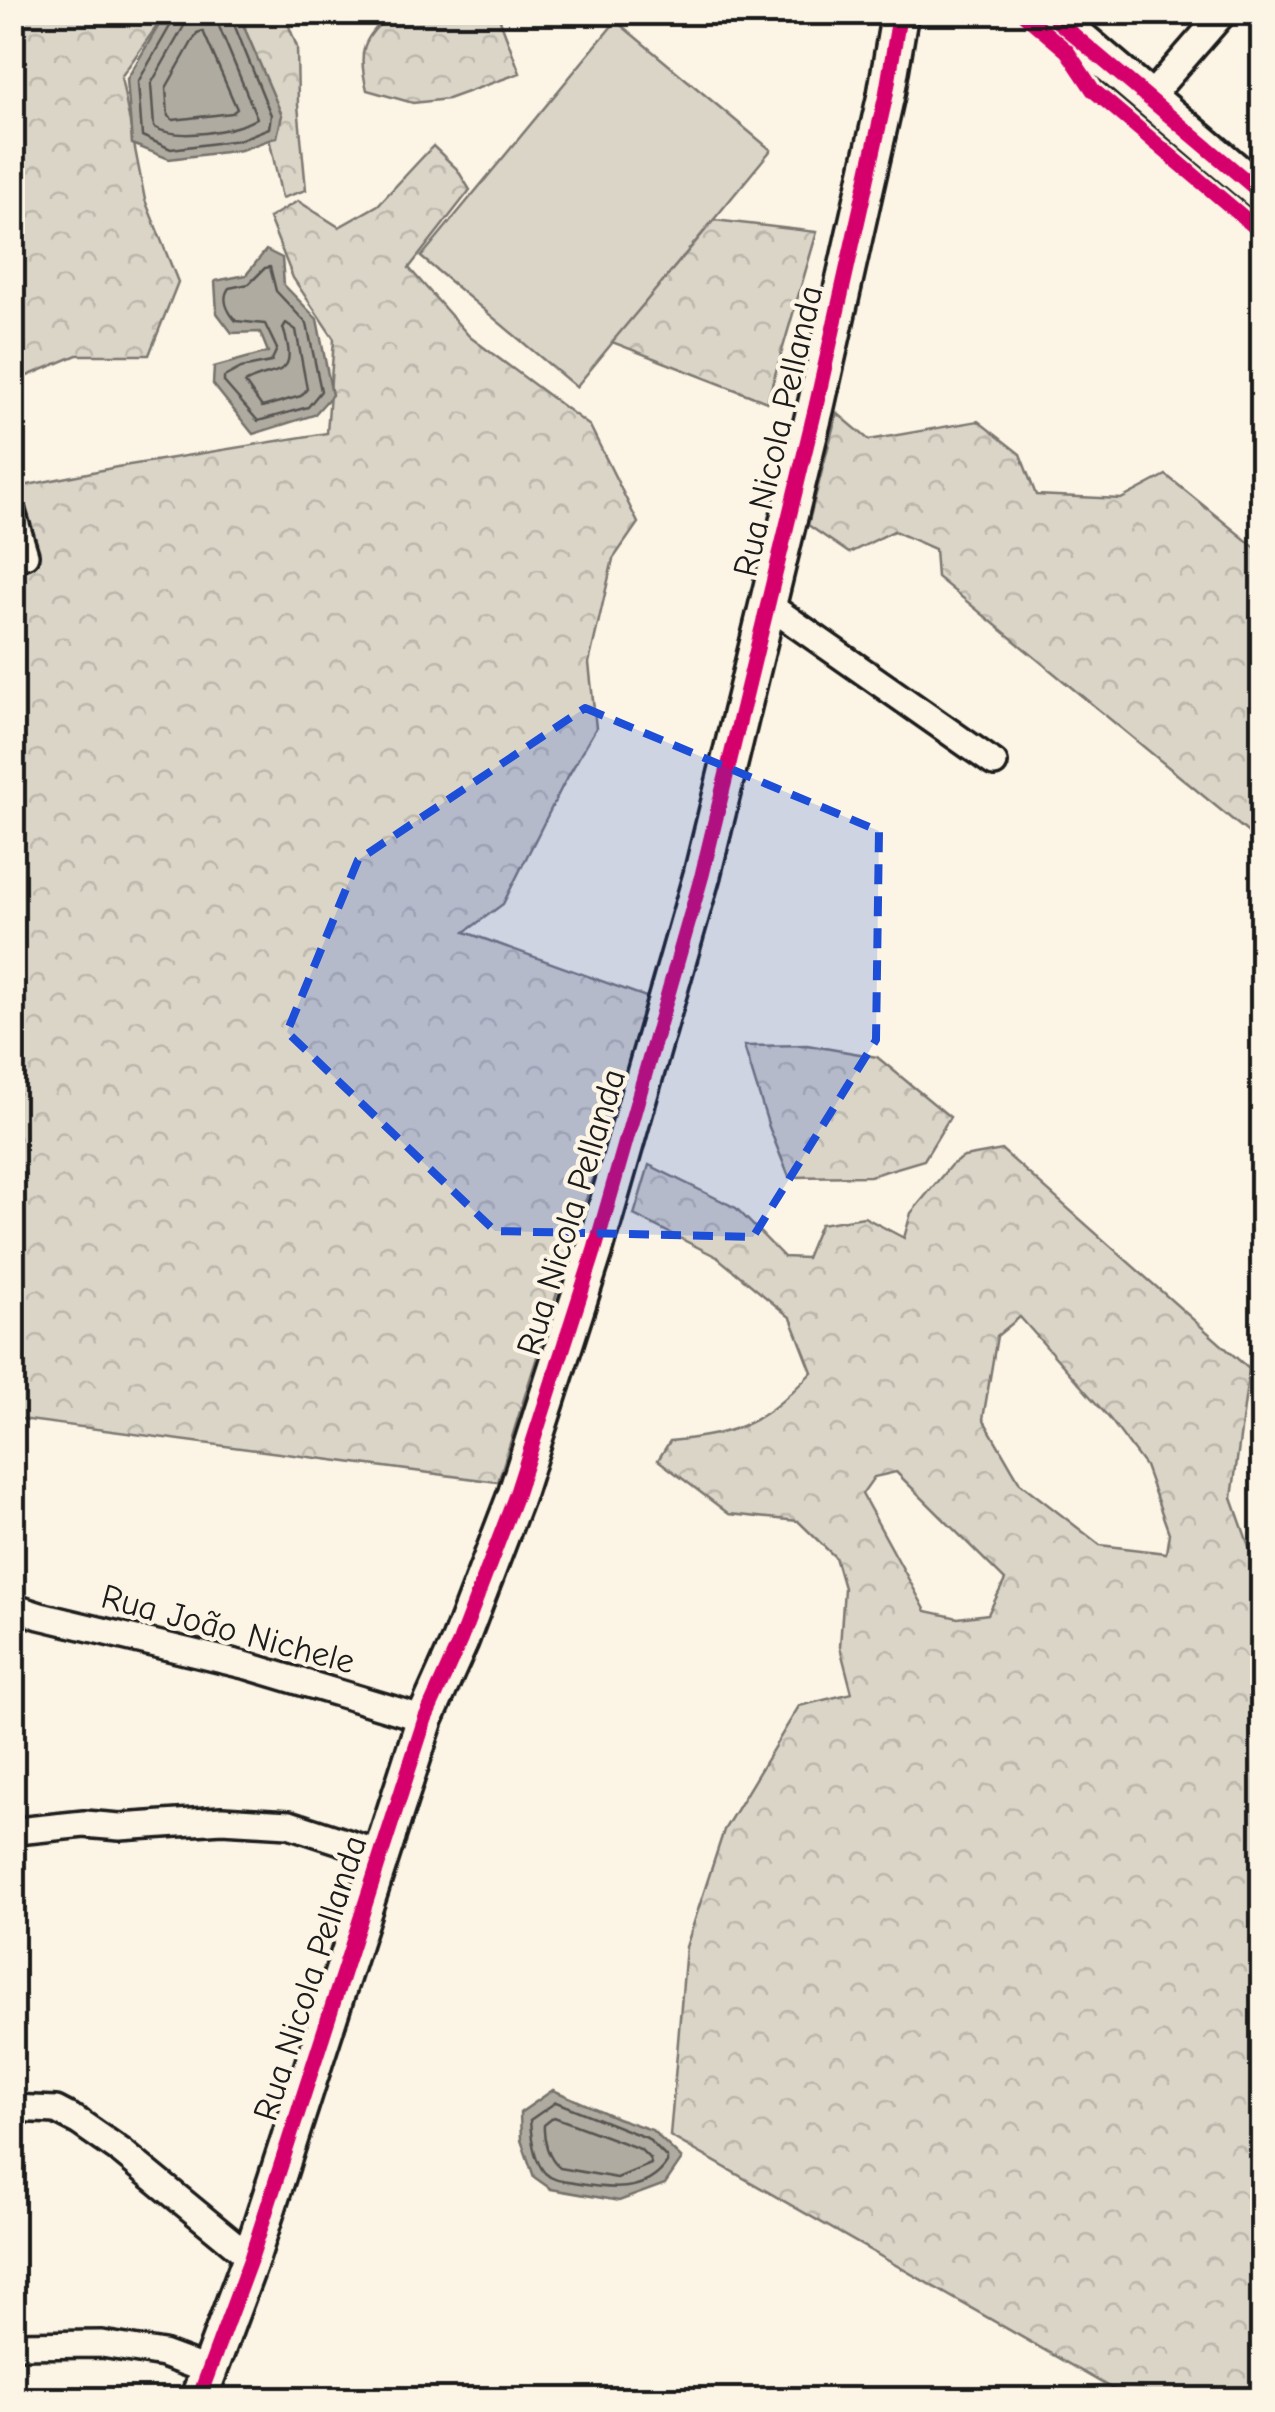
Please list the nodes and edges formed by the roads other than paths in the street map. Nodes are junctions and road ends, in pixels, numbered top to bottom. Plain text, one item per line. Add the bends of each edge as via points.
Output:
1 (900, 12) edge
2 (1048, 12) edge
3 (1224, 12) edge
4 (1149, 98) junction
5 (1262, 194) edge
6 (12, 512) edge
7 (25, 555) dead end
8 (767, 604) junction
9 (994, 762) dead end
10 (12, 1607) edge
11 (426, 1719) junction
12 (16, 1831) dead end
13 (382, 1854) junction
14 (12, 2108) edge
15 (251, 2258) junction
16 (12, 2345) edge
17 (204, 2385) edge

1 - 8 main road, Rua Nicola Pellanda
2 - 4 main road
3 - 4 street
4 - 5 main road
6 - 7 street
8 - 9 street
8 - 11 main road, Rua Nicola Pellanda via 702,875 596,1249 516,1495
10 - 11 street, Rua João Nichele
11 - 13 main road, Rua Nicola Pellanda
12 - 13 street via 222,1820 289,1824
13 - 15 main road, Rua Nicola Pellanda
14 - 15 street via 56,2110 80,2122
15 - 17 main road, Rua Nicola Pellanda
16 - 17 street via 102,2344 162,2354

